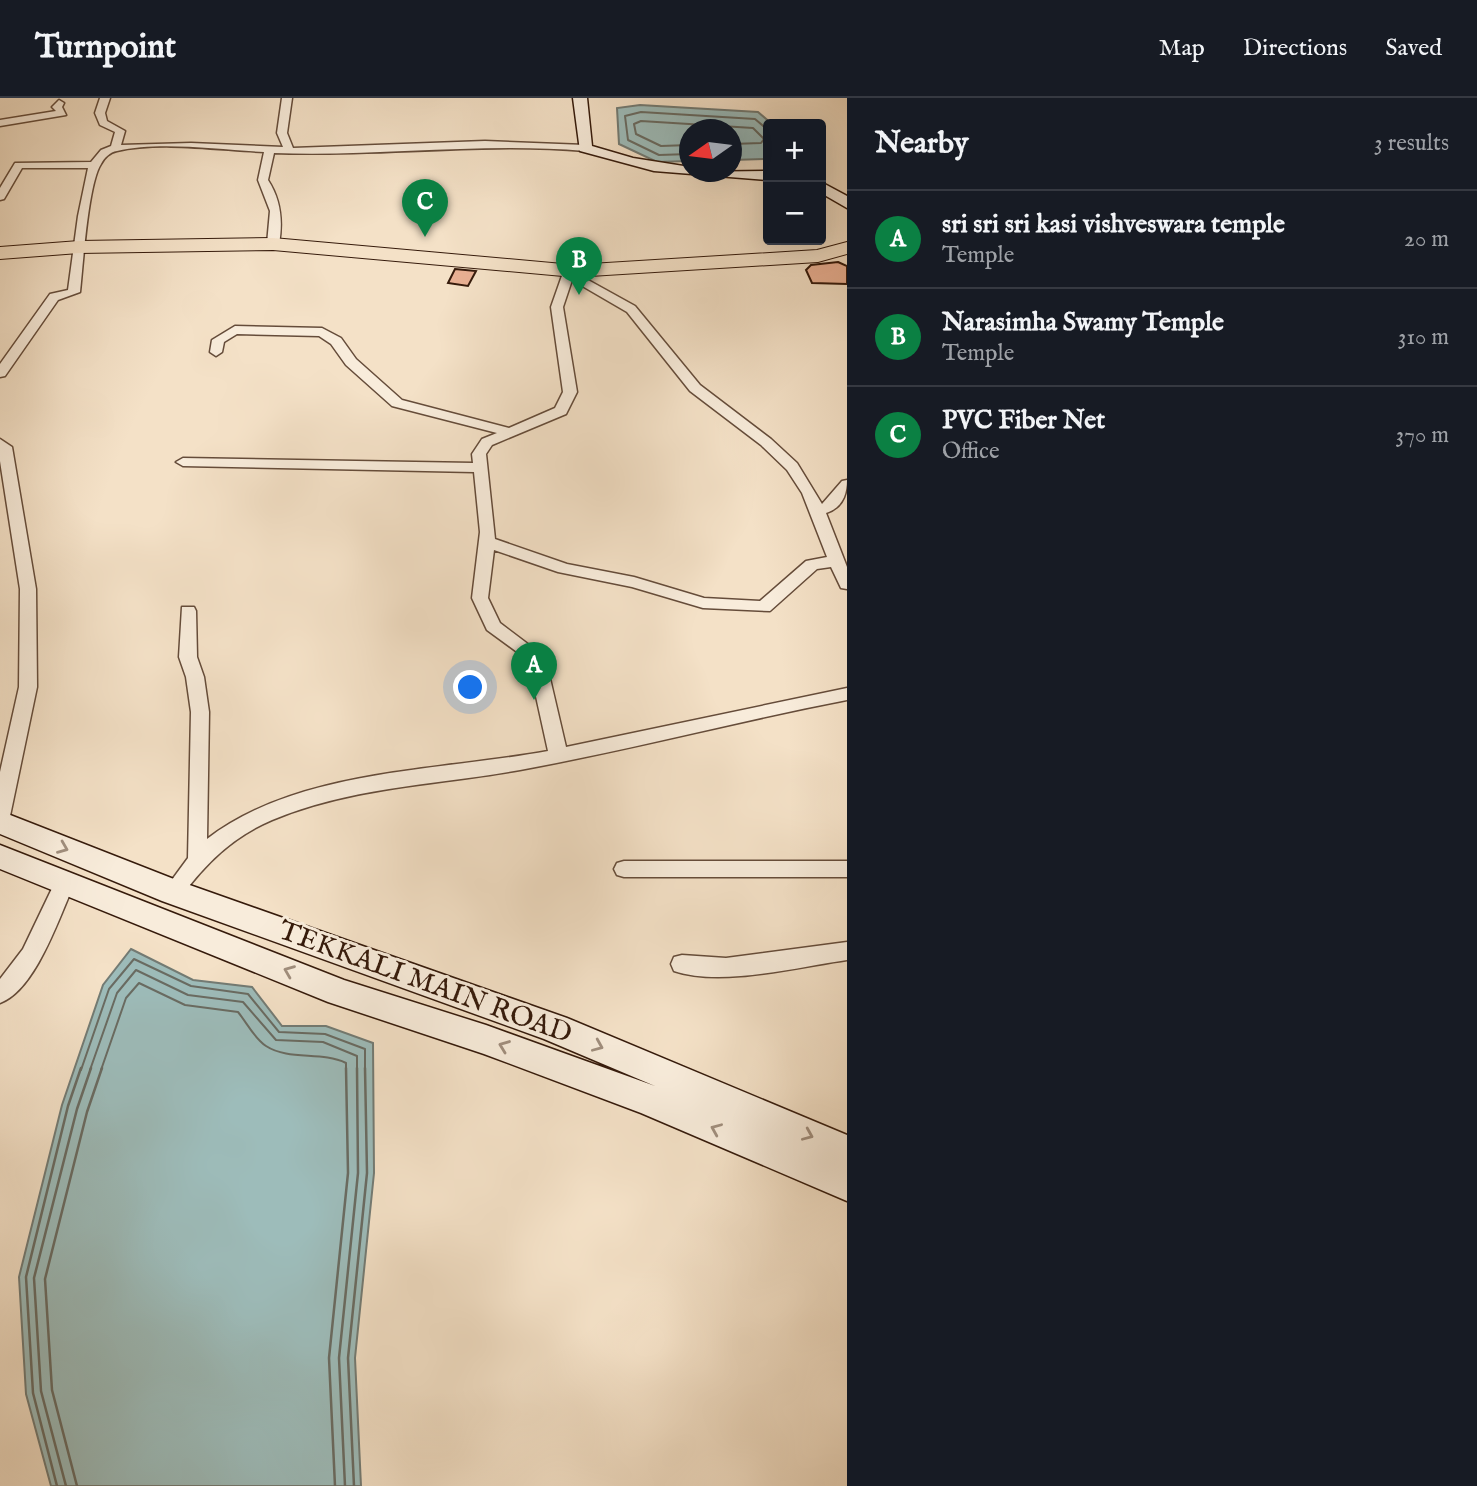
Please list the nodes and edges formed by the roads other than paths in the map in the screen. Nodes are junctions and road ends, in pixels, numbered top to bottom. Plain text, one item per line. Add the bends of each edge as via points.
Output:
1 (105, 98) edge
2 (287, 98) edge
3 (580, 98) edge
4 (58, 103) dead end
5 (0, 122) edge
6 (114, 148) junction
7 (585, 148) junction
8 (269, 150) junction
9 (289, 151) junction
10 (94, 165) junction
11 (763, 176) edge
12 (826, 190) edge
13 (0, 197) edge
14 (847, 203) edge
15 (273, 244) junction
16 (79, 247) junction
17 (847, 248) edge
18 (0, 253) edge
19 (569, 270) junction
20 (216, 352) dead end
21 (0, 373) edge
22 (510, 432) junction
23 (0, 443) edge
24 (183, 463) dead end
25 (481, 468) junction
26 (847, 484) edge
27 (816, 511) junction
28 (487, 542) junction
29 (835, 561) junction
30 (847, 584) edge
31 (188, 611) dead end
32 (847, 694) edge
33 (558, 755) junction
34 (0, 816) edge
35 (0, 822) edge
36 (0, 857) edge
37 (197, 858) junction
38 (624, 869) dead end
39 (847, 869) edge
40 (65, 882) junction
41 (173, 892) junction
42 (847, 951) edge
43 (682, 964) dead end
44 (0, 993) edge
45 (847, 1152) edge
46 (847, 1183) edge

1 - 6 street via 100,113 103,123 120,131
2 - 9 street via 282,134
3 - 7 main road
4 - 5 street via 63,113
6 - 8 street via 177,145
6 - 10 street
7 - 9 street via 541,143
7 - 11 main road via 622,162 678,173
8 - 9 street
8 - 15 street via 263,180 272,191 278,226
10 - 13 street via 19,165
10 - 16 street
12 - 14 main road
15 - 16 main road
15 - 19 main road
16 - 18 main road
16 - 21 street via 74,292 54,297
17 - 19 main road via 818,257
19 - 22 street via 557,307 570,392 561,411
19 - 27 street via 580,282 631,308 695,388 794,469
20 - 22 street via 218,340 235,330 322,332 397,403
22 - 25 street via 487,442 480,454
23 - 34 street via 5,447 28,589 28,687
24 - 25 street
25 - 28 street
26 - 27 street via 830,507
27 - 29 street
28 - 29 street via 564,568 634,582 703,603 764,607 812,565
28 - 33 street via 480,598 493,626 536,657
29 - 30 street
31 - 37 street via 188,657 200,712
32 - 33 street
33 - 37 street via 332,794 289,806 218,840
35 -> 41 main road, TEKKALI MAIN ROAD
36 - 40 main road, TEKKALI MAIN ROAD
37 - 41 street
38 - 39 street
40 - 44 street via 33,951 14,981
46 -> 40 main road, TEKKALI MAIN ROAD via 650,1101 339,992
41 -> 45 main road, TEKKALI MAIN ROAD via 555,1028
42 - 43 street via 726,967

